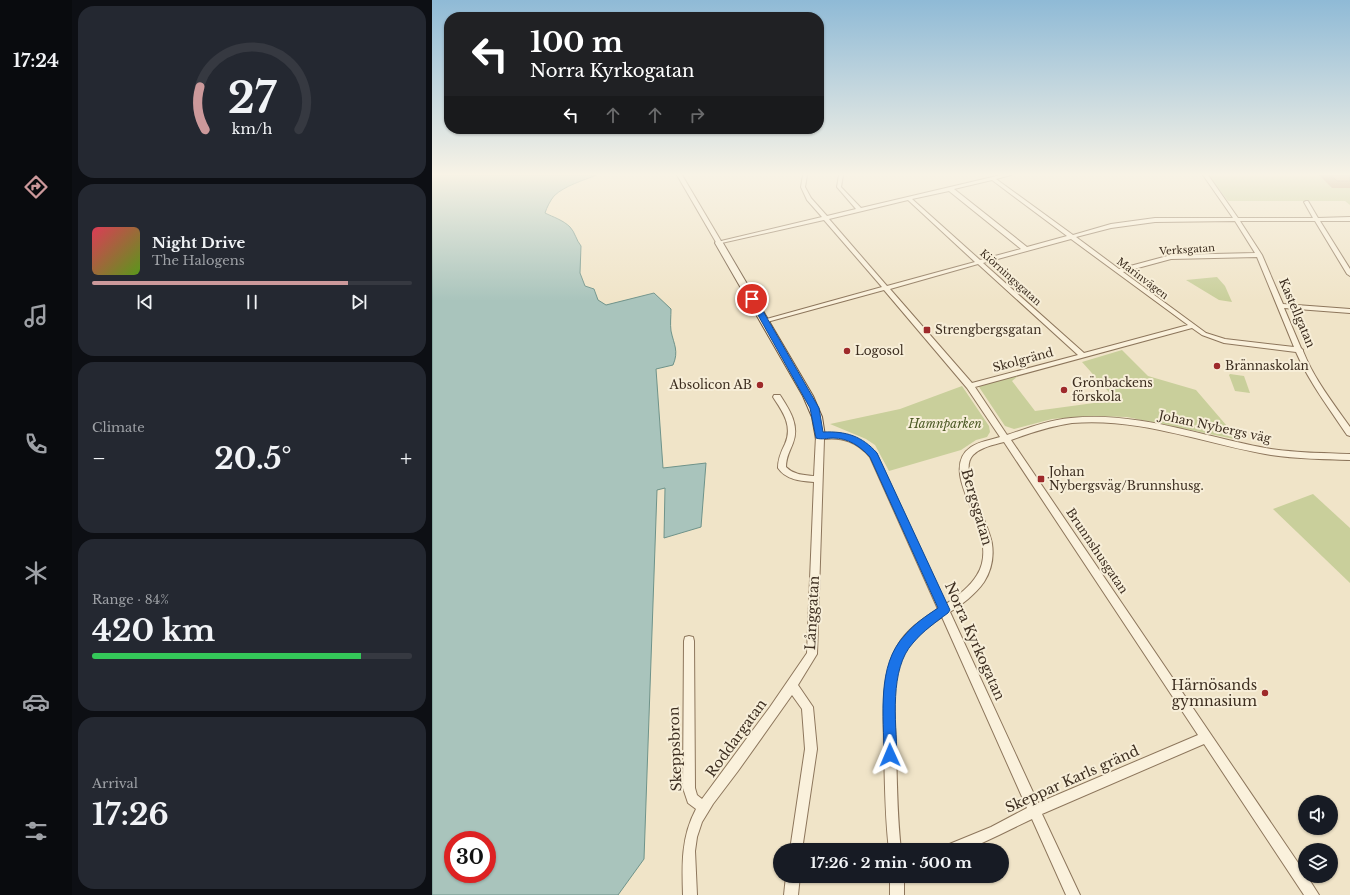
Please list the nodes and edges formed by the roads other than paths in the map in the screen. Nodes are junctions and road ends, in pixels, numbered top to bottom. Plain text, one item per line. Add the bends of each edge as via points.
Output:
1 (704, 217) edge
2 (831, 217) edge
3 (928, 217) edge
4 (985, 217) edge
5 (1044, 217) edge
6 (1235, 217) edge
7 (826, 218) junction
8 (1317, 219) junction
9 (1350, 219) edge
10 (1237, 220) junction
11 (1071, 237) junction
12 (719, 243) junction
13 (1025, 249) junction
14 (1259, 255) junction
15 (978, 262) junction
16 (1118, 271) junction
17 (1350, 274) edge
18 (886, 288) junction
19 (1282, 306) junction
20 (1350, 311) edge
21 (765, 321) junction
22 (1192, 326) junction
23 (1300, 350) junction
24 (1082, 355) junction
25 (970, 386) junction
26 (777, 397) dead end
27 (1347, 426) edge
28 (1350, 433) edge
29 (820, 436) junction
30 (1005, 438) junction
31 (1350, 457) edge
32 (818, 478) junction
33 (944, 610) junction
34 (689, 642) dead end
35 (792, 686) junction
36 (1206, 737) junction
37 (705, 808) junction
38 (1034, 811) junction
39 (797, 843) edge
40 (895, 843) edge
41 (968, 843) edge
42 (792, 883) edge
43 (897, 883) edge
44 (690, 895) edge
45 (791, 895) edge
46 (897, 895) edge
47 (1073, 895) edge
48 (1312, 895) edge

1 - 12 street
2 - 7 street
3 - 15 street, Kiörningsgatan
4 - 13 street
5 - 11 street, Marinvägen
6 - 10 street, Kastellgatan
7 - 12 street
7 - 18 street, Brunnshusgatan
8 - 9 street
8 - 10 street
8 - 17 street
10 - 11 street via 1142,221
10 - 14 street, Kastellgatan
11 - 13 street
11 - 16 street, Marinvägen
12 - 21 street
13 - 15 street
14 - 16 street, Verksgatan via 1171,257
14 - 19 street, Kastellgatan
15 - 18 street
15 - 24 street, Kiörningsgatan
16 - 22 street, Marinvägen
18 - 21 street
18 - 25 street, Brunnshusgatan
19 - 20 street
19 - 23 street, Kastellgatan
21 - 29 street via 814,408
22 - 23 street, Marinvägen via 1216,339
22 - 24 street, Skolgränd
23 - 27 street, Kastellgatan via 1316,384
24 - 25 street, Skolgränd
25 - 30 street, Brunnshusgatan
26 - 32 street via 793,431 783,456 782,468 795,477
27 - 28 street, Kastellgatan
29 - 32 street, Långgatan
29 - 33 street, Norra Kyrkogatan via 852,438 873,455
30 - 31 street, Johan Nybergs väg via 1061,422 1109,420 1134,422 1271,452
30 - 33 street, Bergsgatan via 985,444 970,452 966,458 963,467 966,481 986,532 988,566 979,581
30 - 36 street, Brunnshusgatan
32 - 35 street, Långgatan via 812,654
33 - 38 street, Norra Kyrkogatan
33 - 40 street, Bergsgatan via 908,640 892,670 890,698
34 - 37 street, Skeppsbron via 689,788 692,799
35 - 37 street, Roddargatan
35 - 39 street via 807,707 811,749
36 - 38 street, Skeppar Karls gränd
36 - 48 street, Brunnshusgatan
37 - 44 street via 691,837
38 - 41 street, Skeppar Karls gränd
38 - 47 street, Norra Kyrkogatan
42 - 45 street
43 - 46 street

